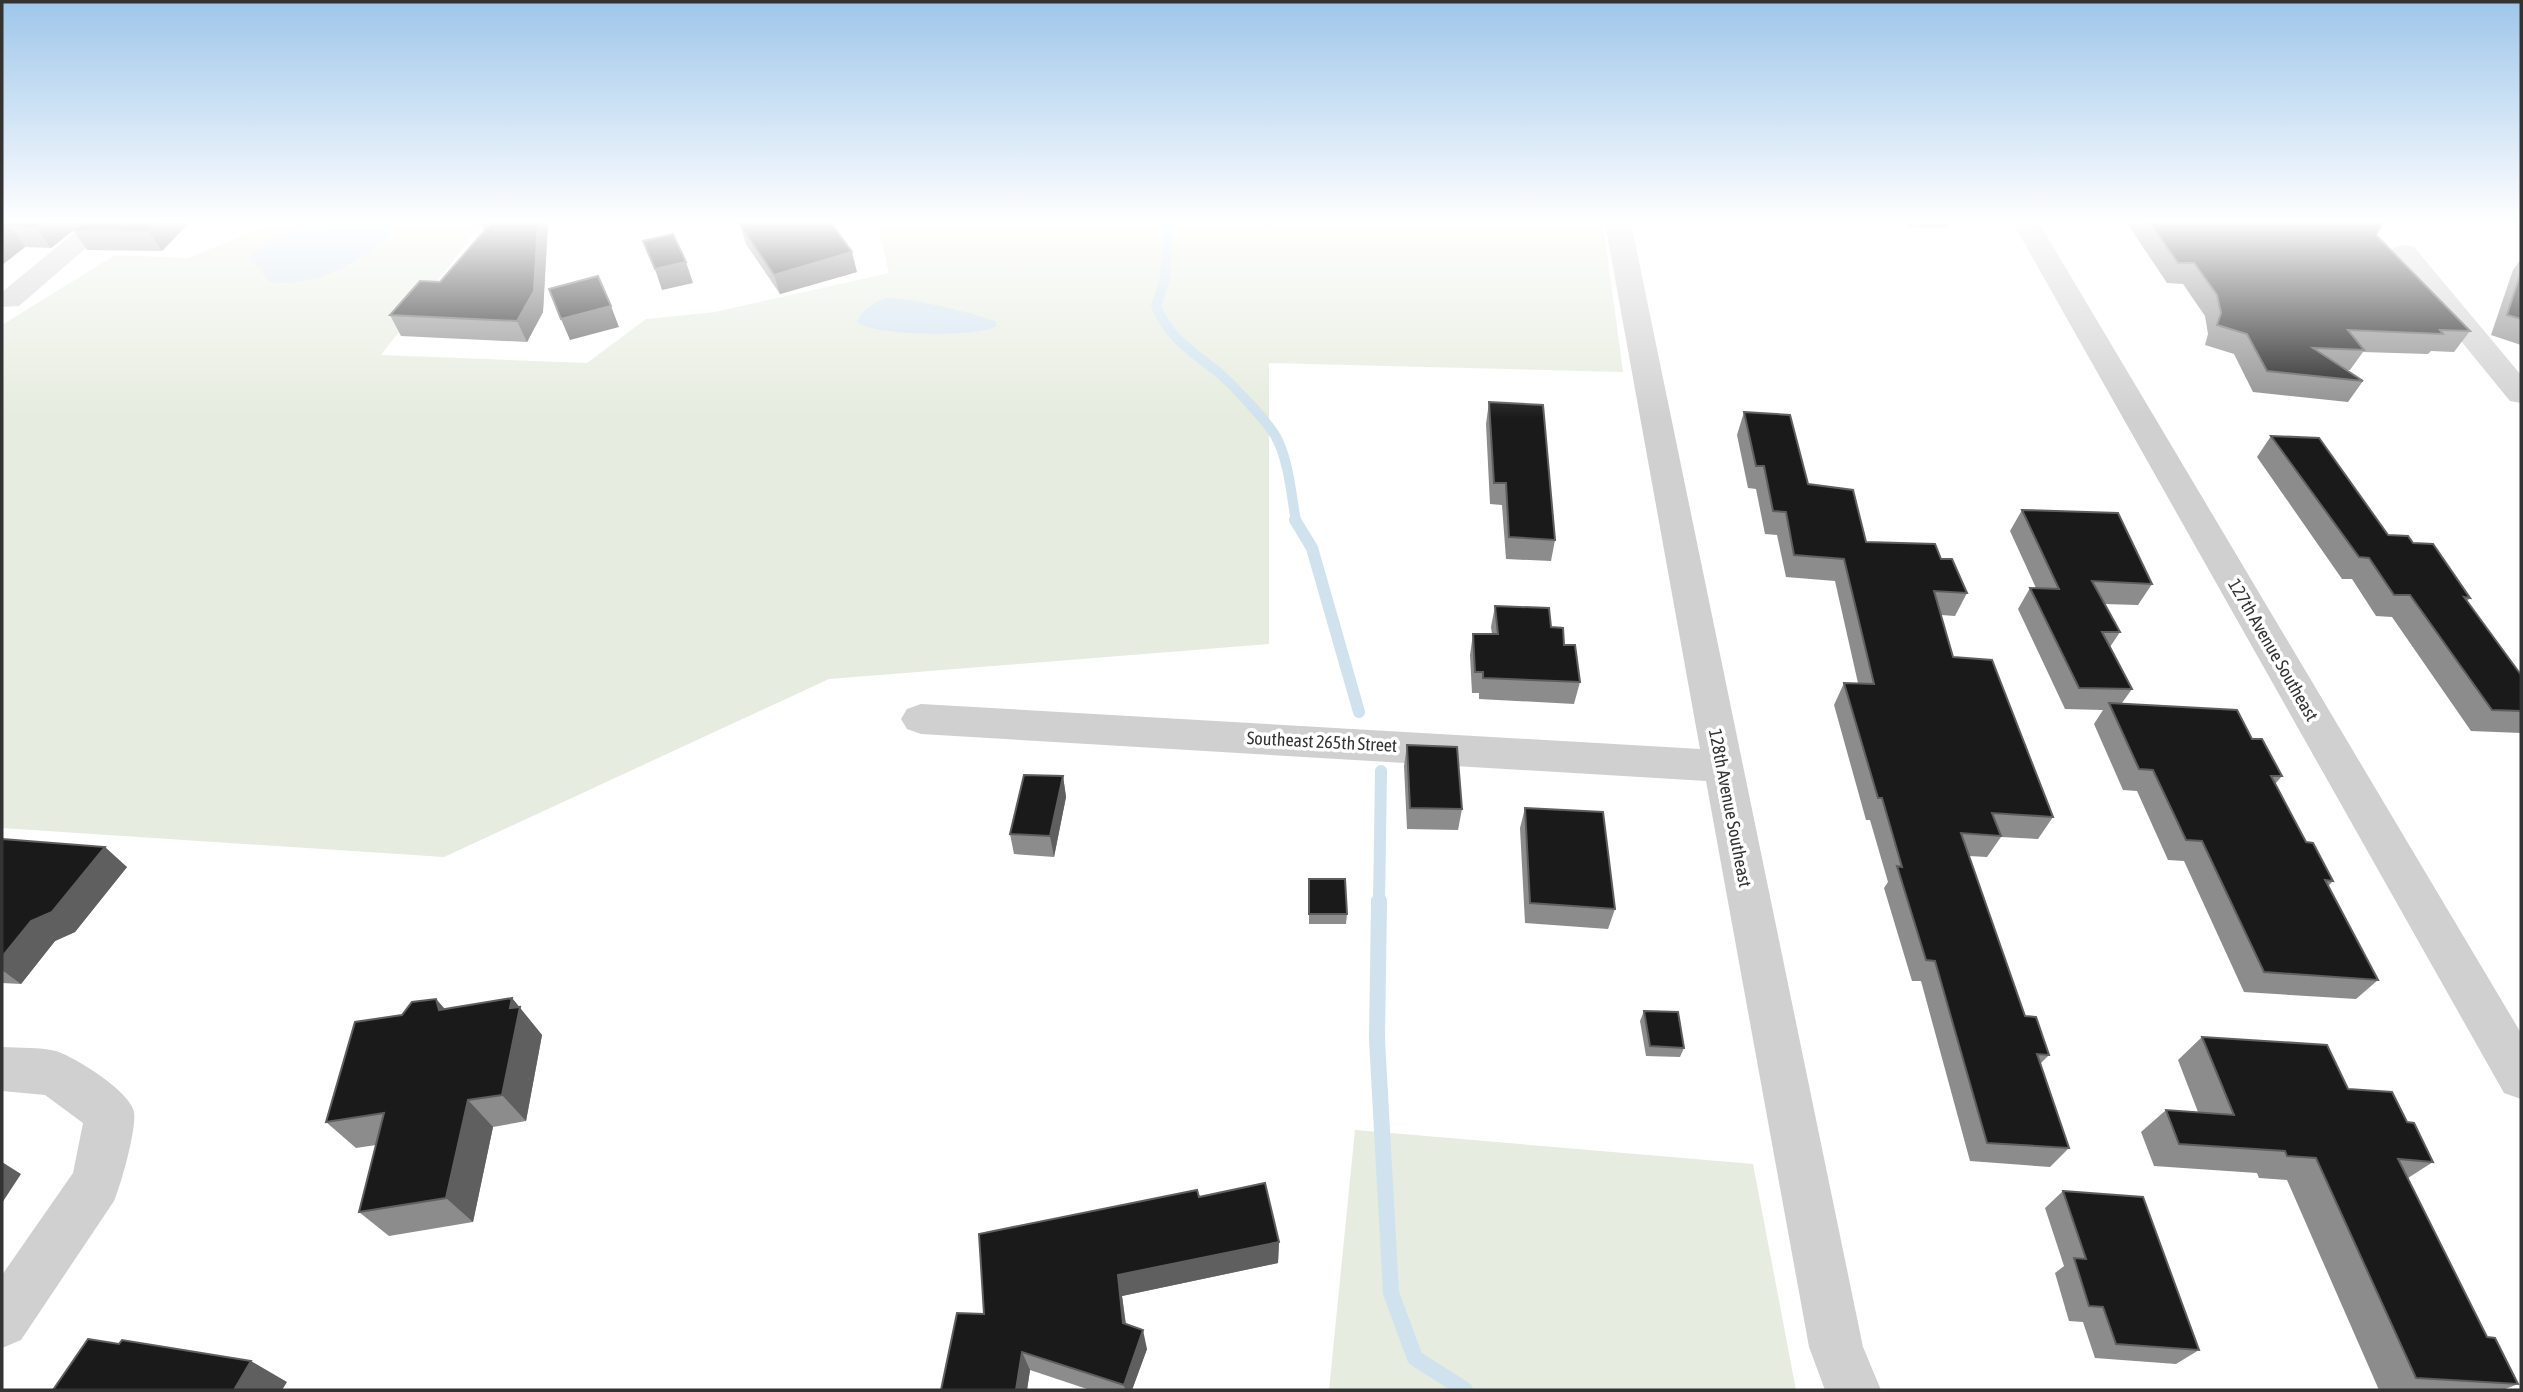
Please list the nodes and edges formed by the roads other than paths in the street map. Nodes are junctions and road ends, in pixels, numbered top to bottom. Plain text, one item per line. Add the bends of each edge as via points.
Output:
1 (24, 288) edge
2 (1630, 288) edge
3 (2064, 288) edge
4 (2433, 288) edge
5 (9, 300) dead end
6 (2521, 394) edge
7 (921, 719) dead end
8 (1722, 766) junction
9 (2, 1069) edge
10 (2521, 1077) edge
11 (2, 1321) edge
12 (1853, 1390) edge

1 - 5 street
2 - 8 street, 128th Avenue Southeast
3 - 10 street, 127th Avenue Southeast
4 - 6 street
7 - 8 street, Southeast 265th Street
8 - 12 street, 128th Avenue Southeast via 1836,1347
9 - 11 street via 54,1073 110,1113 96,1183

